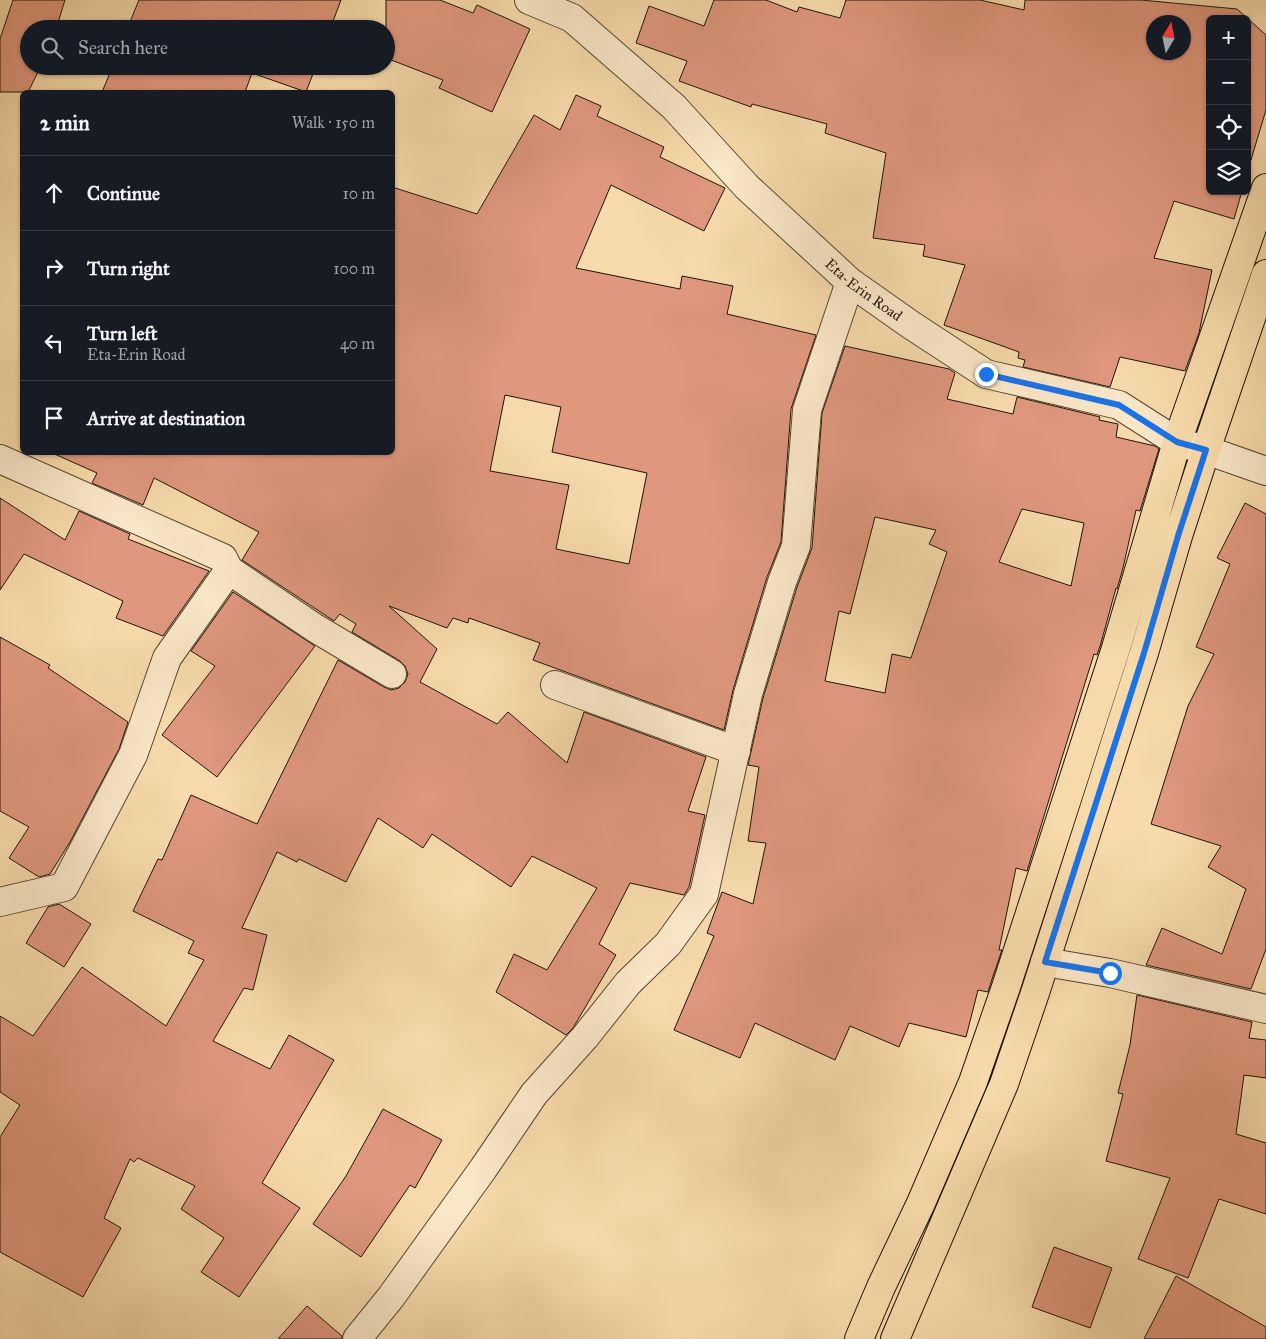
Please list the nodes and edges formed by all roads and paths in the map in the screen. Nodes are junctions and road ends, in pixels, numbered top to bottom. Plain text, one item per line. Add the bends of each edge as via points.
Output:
1 (529, 0) edge
2 (1266, 188) edge
3 (1266, 274) edge
4 (850, 282) junction
5 (1177, 442) junction
6 (1206, 450) junction
7 (0, 459) edge
8 (1266, 471) edge
9 (229, 570) junction
10 (392, 674) dead end
11 (554, 685) dead end
12 (736, 751) junction
13 (0, 902) edge
14 (1045, 962) junction
15 (1266, 1009) edge
16 (357, 1339) edge
17 (859, 1339) edge
18 (896, 1339) edge

1 - 4 street, Eta-Erin Road via 572,18 674,107 747,188
2 - 5 main road
3 - 6 main road
4 - 5 street, Eta-Erin Road via 986,374 1119,405
4 - 12 street via 807,410 796,546 748,694
5 - 6 street, Eta-Erin Road
5 - 17 main road via 1116,648 973,1082
6 - 8 street, Eta-Erin Road
6 - 14 main road
7 - 9 street via 223,558
9 - 10 street via 314,628
9 - 13 street via 167,658 133,755 64,887
11 - 12 street
12 - 16 street via 704,894 668,944 628,982 534,1094 391,1297
14 - 15 street via 1110,973
14 - 18 main road via 1004,1084

